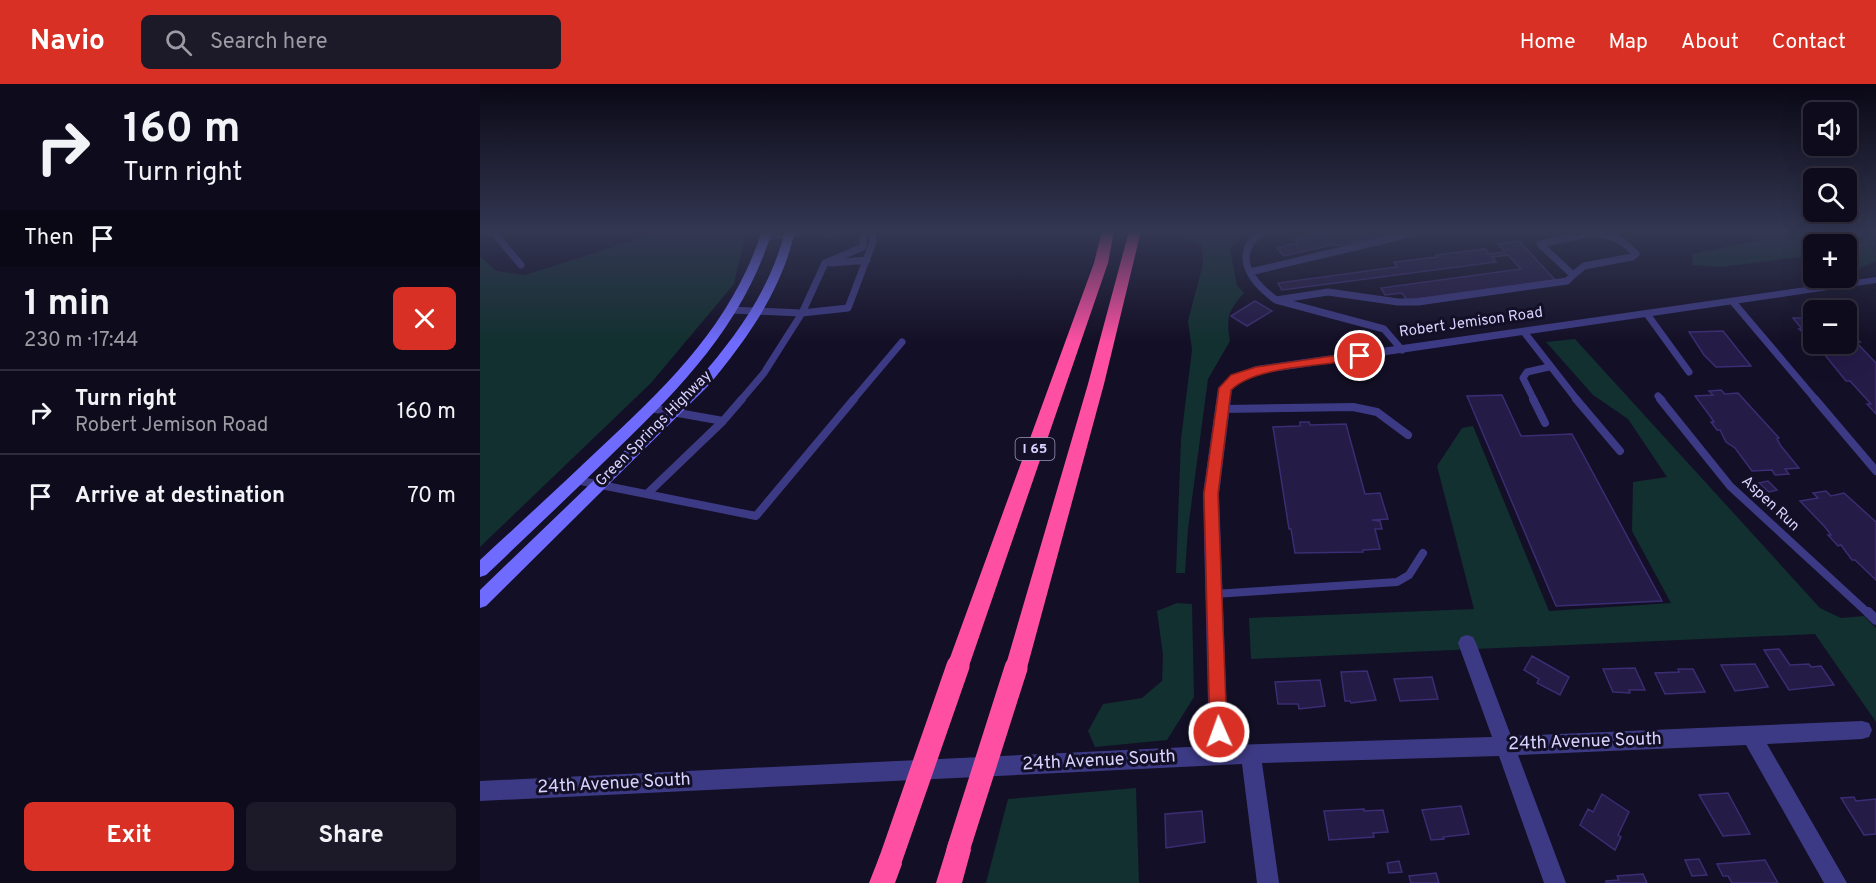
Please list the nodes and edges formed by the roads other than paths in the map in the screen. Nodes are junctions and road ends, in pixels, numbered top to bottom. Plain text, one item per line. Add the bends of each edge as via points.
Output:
1 (754, 268) edge
2 (778, 268) edge
3 (823, 268) edge
4 (864, 268) edge
5 (1099, 268) edge
6 (1125, 268) edge
7 (1249, 268) edge
8 (1266, 268) edge
9 (1566, 268) edge
10 (1579, 268) edge
11 (1250, 272) junction
12 (1574, 276) junction
13 (1876, 280) edge
14 (1276, 300) junction
15 (1733, 302) junction
16 (731, 310) junction
17 (759, 311) junction
18 (802, 313) junction
19 (1647, 314) junction
20 (1524, 332) junction
21 (902, 342) dead end
22 (1402, 350) junction
23 (1549, 367) junction
24 (1689, 372) dead end
25 (1658, 396) dead end
26 (650, 408) junction
27 (1223, 409) junction
28 (673, 413) junction
29 (723, 421) junction
30 (1545, 423) dead end
31 (1408, 435) dead end
32 (1620, 451) dead end
33 (1876, 471) edge
34 (576, 480) junction
35 (600, 483) junction
36 (648, 493) junction
37 (1423, 553) dead end
38 (480, 570) edge
39 (1214, 594) junction
40 (480, 601) edge
41 (1876, 620) edge
42 (1467, 643) dead end
43 (1862, 730) dead end
44 (1751, 735) junction
45 (1506, 746) junction
46 (1251, 754) junction
47 (1219, 755) junction
48 (480, 791) edge
49 (886, 873) edge
50 (949, 883) edge
51 (1268, 883) edge
52 (1555, 883) edge
53 (1836, 883) edge

1 - 16 main road, Green Springs Highway
2 - 17 main road, Green Springs Highway
3 - 18 lane
4 - 18 lane via 848,308
5 - 49 highway, I 65, bridge
6 - 50 highway, I 65, bridge via 1016,668
7 - 11 lane
8 - 11 lane
9 - 12 lane
10 - 12 lane
11 - 14 lane via 1255,282
12 - 14 lane via 1567,281 1408,303 1328,292
13 - 15 street, Robert Jemison Road
14 - 22 lane via 1384,329
15 - 19 street, Robert Jemison Road
15 - 33 lane
16 - 17 lane
16 - 26 main road, Green Springs Highway via 704,349
17 - 18 lane
17 - 28 main road, Green Springs Highway via 704,383
18 - 29 lane via 764,373
19 - 20 street, Robert Jemison Road
19 - 24 lane
20 - 22 street, Robert Jemison Road
20 - 23 lane
21 - 36 lane via 756,516
22 - 27 street, Robert Jemison Road via 1256,370 1236,378 1225,388
23 - 30 lane via 1527,372 1523,378
23 - 32 lane
25 - 41 lane, Aspen Run via 1730,486
26 - 28 lane
26 - 34 main road, Green Springs Highway
27 - 31 lane via 1353,407 1377,412
27 - 39 street, Robert Jemison Road via 1211,494
28 - 29 lane
28 - 35 main road, Green Springs Highway
29 - 36 lane
34 - 35 lane
34 - 38 main road, Green Springs Highway
35 - 36 lane
35 - 40 main road, Green Springs Highway
37 - 39 lane via 1409,575 1397,582
39 - 47 street, Robert Jemison Road
42 - 45 street
43 - 44 street, 24th Avenue South
44 - 45 street, 24th Avenue South
44 - 53 street
45 - 46 street, 24th Avenue South
45 - 52 street
46 - 47 street, 24th Avenue South
46 - 51 street
47 - 48 street, 24th Avenue South

